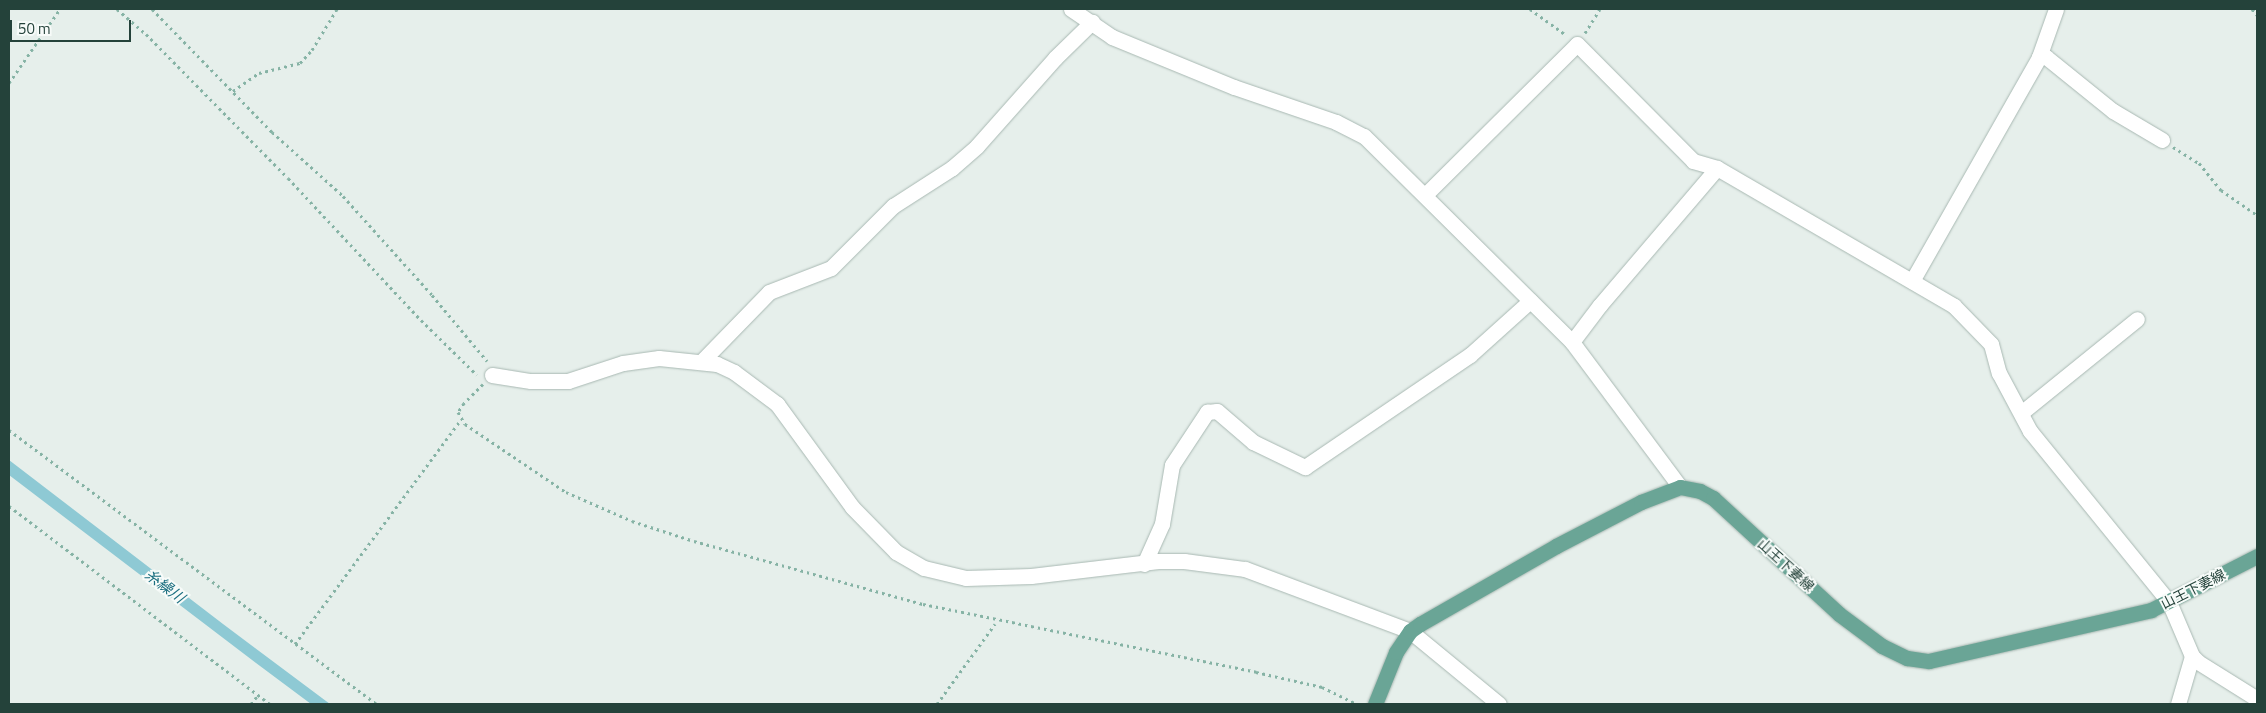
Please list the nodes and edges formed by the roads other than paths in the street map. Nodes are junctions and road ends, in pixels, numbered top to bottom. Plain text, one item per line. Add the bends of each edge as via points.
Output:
1 (1071, 9) edge
2 (2056, 9) edge
3 (1092, 22) junction
4 (2039, 57) junction
5 (2162, 140) road end
6 (1717, 168) junction
7 (1425, 195) junction
8 (1912, 281) junction
9 (1530, 301) junction
10 (2137, 319) dead end
11 (1572, 342) junction
12 (702, 362) junction
13 (488, 379) road end
14 (2021, 413) junction
15 (1680, 487) junction
16 (2257, 556) edge
17 (1144, 564) junction
18 (2169, 602) junction
19 (1410, 631) junction
20 (2192, 656) junction
21 (2257, 700) edge
22 (1375, 704) edge
23 (1500, 704) edge
24 (2178, 704) edge

1 - 3 street
2 - 4 street
3 - 7 street via 1112,37 1234,87 1336,122 1364,136
3 - 12 street via 1055,58 977,146 952,168 893,206 830,268 769,292
4 - 5 street via 2046,58 2113,111
4 - 8 street
6 - 7 street via 1693,161 1577,44
6 - 8 street
6 - 11 street via 1600,304
7 - 9 street
8 - 14 street via 1954,306 1990,344 1999,373
9 - 11 street
9 - 17 street via 1470,355 1305,468 1253,442 1217,411 1207,412 1172,465 1162,524
10 - 14 street
11 - 15 street
12 - 13 street via 659,358 623,363 568,380
12 - 17 street via 734,372 777,404 852,506 896,552 924,568 966,578 1031,576
14 - 18 street via 2030,431
15 - 18 main road, 山王下妻線 via 1700,490 1713,498 1840,614 1882,646 1907,658 1929,661 2072,630 2151,610
15 - 19 main road via 1641,502 1556,546
16 - 18 main road, 山王下妻線
17 - 19 street via 1184,561 1245,569
18 - 20 street
19 - 22 main road via 1387,670
19 - 23 street
20 - 21 street
20 - 24 street

